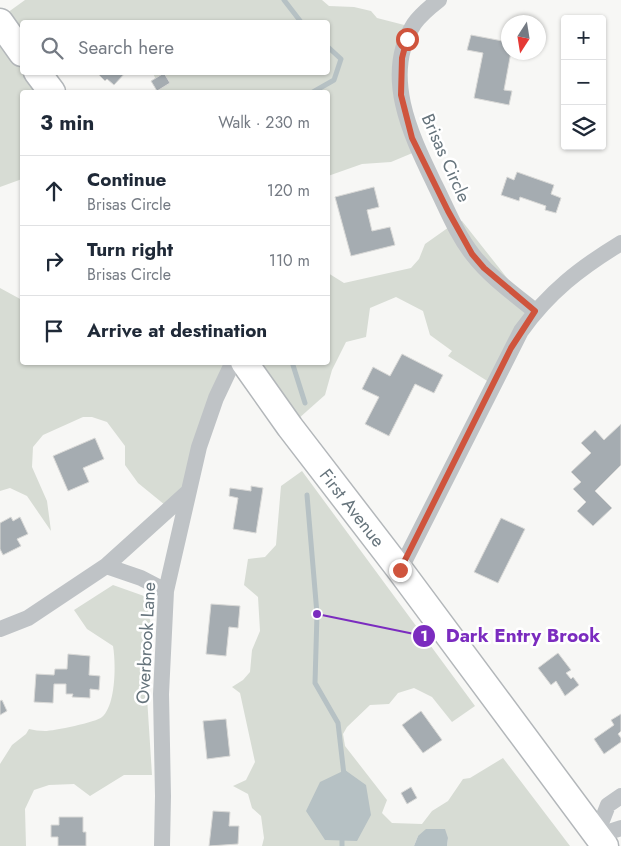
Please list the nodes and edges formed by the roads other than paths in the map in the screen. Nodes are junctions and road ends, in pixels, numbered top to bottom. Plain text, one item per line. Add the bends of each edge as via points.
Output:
1 (439, 0) edge
2 (0, 22) edge
3 (20, 50) edge
4 (39, 75) edge
5 (50, 90) edge
6 (621, 242) edge
7 (535, 311) junction
8 (232, 365) edge
9 (246, 365) edge
10 (188, 492) junction
11 (106, 566) junction
12 (400, 570) junction
13 (166, 592) junction
14 (0, 629) edge
15 (621, 796) edge
16 (621, 828) edge
17 (601, 841) edge
18 (162, 846) edge

1 - 7 street, Brisas Circle via 415,24 407,39 400,75 405,115 416,146 472,254
2 - 3 main road
4 - 5 main road
6 - 7 street via 567,280
7 - 12 street via 511,348
8 - 10 street, Overbrook Lane via 199,447
9 - 12 main road, First Avenue
10 - 11 street
10 - 13 street, Overbrook Lane
11 - 13 street via 141,578
11 - 14 street via 28,618
12 - 17 main road, First Avenue
13 - 18 street, Overbrook Lane via 161,694
15 - 17 street via 608,805
16 - 17 street

